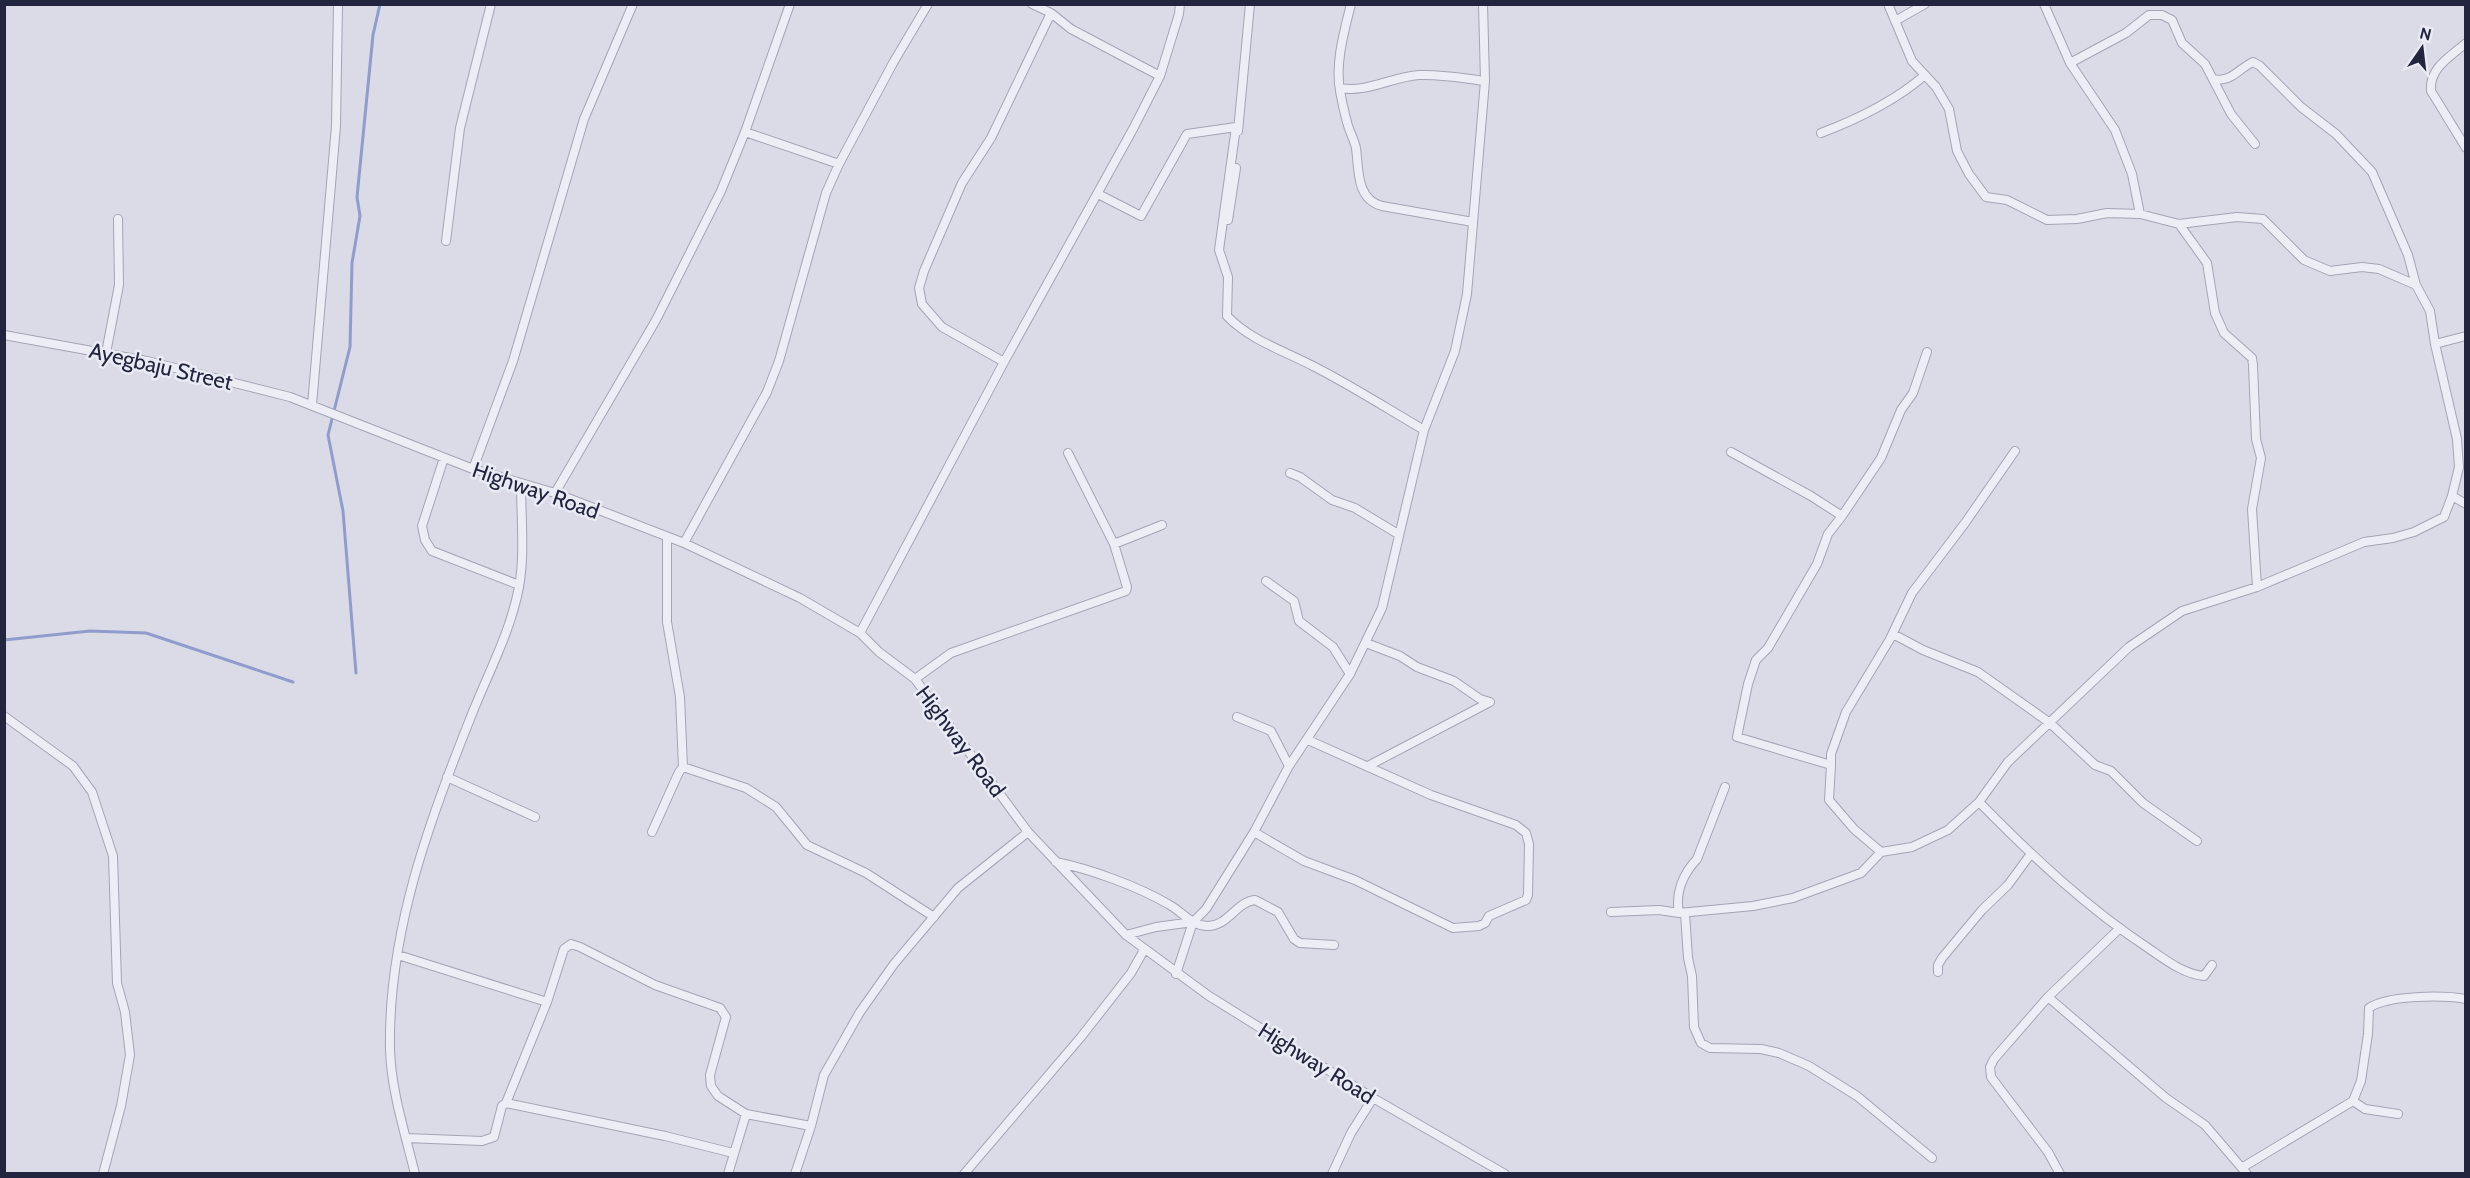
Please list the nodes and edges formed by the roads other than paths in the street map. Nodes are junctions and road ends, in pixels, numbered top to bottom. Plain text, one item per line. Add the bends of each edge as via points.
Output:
1 (338, 4) edge
2 (491, 4) edge
3 (633, 4) edge
4 (790, 4) edge
5 (928, 4) edge
6 (1032, 4) edge
7 (1180, 4) edge
8 (1250, 4) edge
9 (1351, 4) edge
10 (1483, 4) edge
11 (1888, 4) edge
12 (1925, 4) edge
13 (2044, 4) edge
14 (1051, 13) junction
15 (1895, 21) junction
16 (2466, 43) edge
17 (2070, 63) junction
18 (1925, 75) junction
19 (1160, 76) junction
20 (2213, 79) junction
21 (1485, 81) junction
22 (1340, 88) junction
23 (745, 132) junction
24 (1821, 134) dead end
25 (2255, 144) dead end
26 (2466, 148) edge
27 (839, 164) junction
28 (1098, 194) junction
29 (2140, 214) junction
30 (117, 219) dead end
31 (1473, 222) junction
32 (2179, 224) junction
33 (446, 241) dead end
34 (1222, 259) junction
35 (2416, 285) junction
36 (4, 335) edge
37 (2466, 336) edge
38 (2435, 345) junction
39 (106, 352) junction
40 (1927, 352) dead end
41 (1004, 362) junction
42 (314, 405) junction
43 (348, 421) joint
44 (1424, 430) junction
45 (1731, 452) dead end
46 (2014, 452) dead end
47 (1068, 453) dead end
48 (444, 458) junction
49 (473, 469) junction
50 (1290, 473) dead end
51 (521, 483) junction
52 (555, 493) junction
53 (2452, 496) junction
54 (2466, 504) edge
55 (1842, 516) junction
56 (1162, 525) dead end
57 (1398, 534) junction
58 (667, 537) junction
59 (684, 543) junction
60 (1114, 544) junction
61 (1266, 581) dead end
62 (519, 585) junction
63 (2257, 587) junction
64 (860, 633) junction
65 (1893, 634) junction
66 (1366, 643) junction
67 (1350, 674) junction
68 (915, 679) junction
69 (4, 716) edge
70 (1237, 717) dead end
71 (2050, 723) junction
72 (1308, 740) junction
73 (1831, 765) junction
74 (1289, 766) junction
75 (1368, 766) junction
76 (683, 767) junction
77 (447, 777) junction
78 (1725, 787) dead end
79 (1979, 802) junction
80 (535, 817) dead end
81 (1028, 831) junction
82 (652, 832) dead end
83 (1254, 832) junction
84 (2197, 840) dead end
85 (1881, 852) junction
86 (2030, 855) junction
87 (1055, 862) junction
88 (1611, 912) dead end
89 (1682, 913) junction
90 (934, 917) junction
91 (1193, 922) junction
92 (2119, 929) junction
93 (1126, 935) junction
94 (1334, 945) dead end
95 (1144, 950) junction
96 (398, 955) junction
97 (2212, 965) dead end
98 (1938, 972) dead end
99 (1176, 974) junction
100 (2048, 997) junction
101 (2466, 999) edge
102 (547, 1002) junction
103 (1372, 1098) junction
104 (2353, 1101) junction
105 (506, 1103) junction
106 (746, 1114) junction
107 (2398, 1114) dead end
108 (812, 1126) junction
109 (406, 1138) junction
110 (733, 1153) junction
111 (1932, 1158) dead end
112 (2245, 1170) edge
113 (103, 1173) edge
114 (415, 1173) edge
115 (728, 1173) edge
116 (795, 1173) edge
117 (964, 1173) edge
118 (1332, 1173) edge
119 (1505, 1173) edge
120 (2060, 1173) edge

1 - 42 street via 336,126
2 - 33 street via 460,128
3 - 49 street via 584,119 513,361
4 - 23 street
5 - 27 street
6 - 14 street
7 - 19 street
8 - 34 street via 1237,158
9 - 22 street via 1341,46
10 - 21 street
11 - 15 street
12 - 15 street
13 - 17 street
14 - 19 street via 1071,29
14 - 41 street via 991,138 962,183 919,288 922,304 942,327
15 - 18 street via 1912,61
16 - 26 street via 2434,71 2430,83 2431,91
17 - 20 street via 2126,33 2149,15 2162,15 2172,20 2182,43 2205,64
17 - 29 street via 2115,130 2132,174
18 - 24 street via 1860,118
18 - 29 street via 1949,109 1957,152 1986,197 2007,200 2047,220 2107,213
19 - 28 street
20 - 25 street via 2231,114
20 - 35 street via 2233,77 2253,62 2356,154 2372,172 2408,255
21 - 22 street via 1417,75 1354,91
21 - 31 street
22 - 31 street via 1366,197 1372,203
23 - 27 street
23 - 52 street via 721,191 656,320
27 - 59 street via 826,193 767,392
28 - 34 street via 1141,216 1187,134 1236,127 1219,250
28 - 41 street
29 - 32 street
30 - 39 street via 119,285
31 - 44 street via 1467,294 1455,351
32 - 35 street via 2237,217 2263,219 2304,260 2330,271 2379,269
32 - 63 street via 2207,263 2215,313 2223,333 2252,358 2256,439 2261,458 2252,509
34 - 44 street via 1228,277 1227,316 1239,328 1316,367
35 - 38 street via 2430,311
36 - 39 street, Ayegbaju Street
37 - 38 street
38 - 53 street via 2457,439 2459,467
39 - 42 street, Ayegbaju Street
40 - 55 street via 1913,393 1901,410 1881,458
41 - 64 street
42 - 43 street, Ayegbaju Street
43 - 48 street, Highway Road
44 - 57 street
45 - 55 street
46 - 65 street via 1912,593
47 - 60 street
48 - 49 street, Highway Road
48 - 62 street via 422,526 424,540 432,551
49 - 51 street, Highway Road
50 - 57 street
51 - 52 street, Highway Road
51 - 62 street
52 - 58 street, Highway Road
53 - 54 street
53 - 63 street via 2444,517 2428,525 2393,538 2364,542
55 - 73 street via 1828,534 1817,564 1768,648 1756,660 1737,737
56 - 60 street
57 - 66 street via 1382,608
58 - 59 street, Highway Road
58 - 76 street via 668,622 680,697
59 - 64 street, Highway Road via 800,598
60 - 68 street via 1126,587 1123,593 951,653
61 - 67 street via 1294,601 1299,621 1333,647
62 - 77 street via 508,631
63 - 71 street via 2182,611 2129,647
64 - 68 street, Highway Road
65 - 71 street via 1978,672
65 - 73 street via 1846,712
66 - 67 street
66 - 75 street via 1454,681 1490,702
67 - 72 street
68 - 81 street, Highway Road
69 - 113 street via 73,766 92,792 113,856 117,983 130,1055
70 - 74 street via 1271,731
71 - 79 street via 2008,762
71 - 84 street via 2095,765 2111,771 2144,803
72 - 74 street
72 - 75 street
73 - 85 street via 1829,800
74 - 83 street
75 - 83 street via 1431,795 1516,825 1526,833 1526,900 1489,916 1479,926 1453,928 1355,880 1304,861
76 - 82 street
76 - 90 street via 746,788 776,807 807,844 866,873
77 - 80 street
77 - 96 street via 416,867
78 - 89 street via 1697,859 1688,868 1680,887 1677,904
79 - 85 street via 1948,830 1912,847
79 - 86 street
81 - 87 street, Highway Road
81 - 90 street via 958,888
83 - 91 street via 1206,909
85 - 89 street via 1861,873 1793,898
86 - 92 street
86 - 98 street via 1942,958
87 - 91 street via 1086,868 1169,904
87 - 93 street, Highway Road
88 - 89 street
89 - 111 street via 1692,975 1694,1027 1701,1043 1728,1050 1761,1049 1809,1066 1857,1096
90 - 108 street via 894,964 855,1021 824,1075
91 - 93 street
91 - 94 street via 1216,925 1255,900 1278,912 1300,943
91 - 99 street
92 - 97 street via 2193,975 2204,976
92 - 100 street
93 - 95 street, Highway Road
95 - 99 street, Highway Road
95 - 117 street via 1081,1037
96 - 102 street
96 - 109 street via 390,1051
99 - 103 street, Highway Road
100 - 112 street via 2166,1098 2205,1125
100 - 120 street via 1990,1067 1991,1077
101 - 104 street via 2406,999 2369,1008 2361,1081
102 - 105 street
102 - 106 street via 564,949 571,944 655,985 720,1008 726,1017 714,1054 711,1086 718,1096
103 - 118 street
103 - 119 street, Highway Road
104 - 107 street via 2365,1109
104 - 112 street
105 - 109 street via 490,1140
105 - 110 street
106 - 108 street
106 - 110 street
108 - 116 street
109 - 114 street
110 - 115 street

